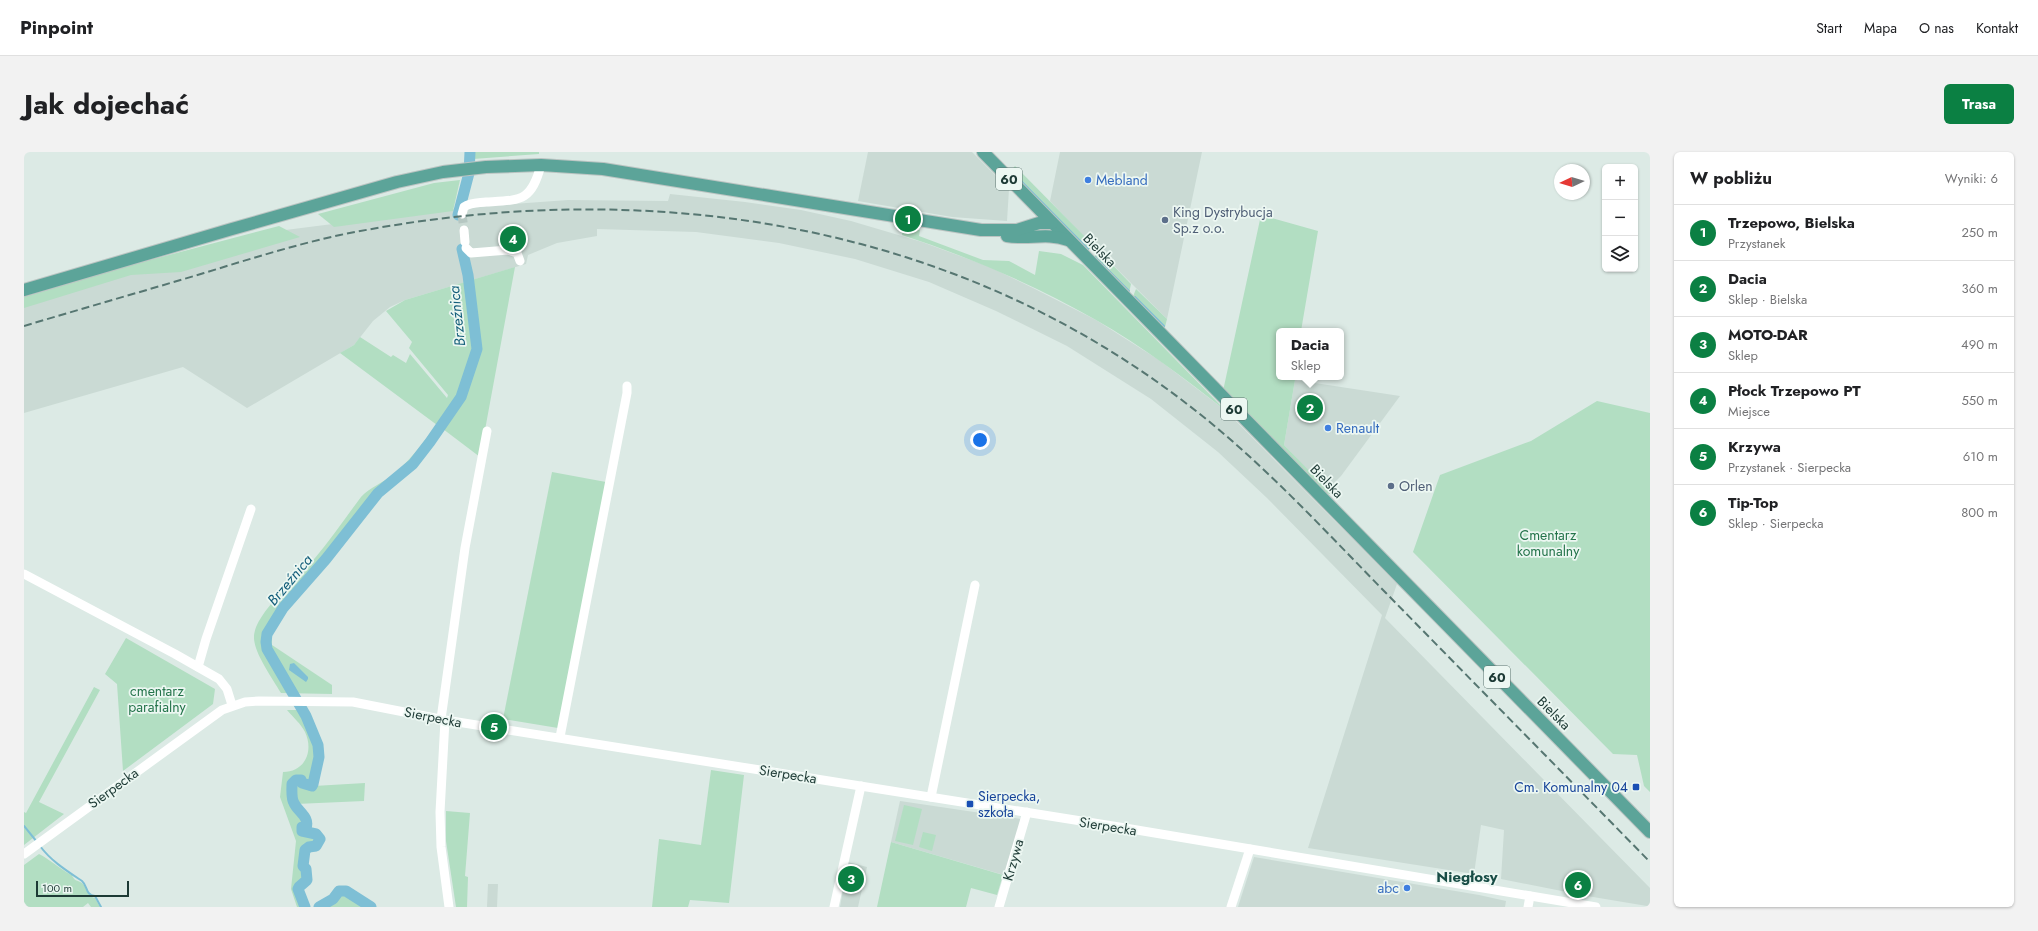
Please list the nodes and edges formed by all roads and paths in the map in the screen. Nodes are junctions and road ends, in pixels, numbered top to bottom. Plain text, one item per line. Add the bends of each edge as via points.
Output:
1 (982, 152) edge
2 (541, 165) junction
3 (1035, 205) junction
4 (462, 214) dead end
5 (1053, 224) junction
6 (1032, 226) junction
7 (464, 230) tunnel mouth
8 (981, 230) junction
9 (1046, 235) junction
10 (1069, 240) junction
11 (520, 261) dead end
12 (24, 290) edge
13 (626, 386) dead end
14 (487, 432) dead end
15 (250, 510) dead end
16 (24, 574) edge
17 (975, 585) dead end
18 (198, 667) junction
19 (232, 705) junction
20 (443, 719) junction
21 (560, 737) junction
22 (861, 786) junction
23 (931, 797) junction
24 (1027, 812) junction
25 (1650, 832) edge
26 (1250, 849) junction
27 (24, 854) edge
28 (1530, 896) junction
29 (449, 907) edge
30 (834, 907) edge
31 (999, 907) edge
32 (1231, 907) edge
33 (1528, 907) edge
34 (1596, 907) edge

1 - 3 main road, Bielska / 60
2 - 4 street via 534,185 525,196 508,201 471,203 464,207
2 - 8 main road via 603,169
2 - 12 main road via 459,170 397,182
3 - 5 main road, Bielska / 60
3 - 6 main road via 1036,215
5 - 6 main road
5 - 9 main road
5 - 10 main road, Bielska / 60
6 - 8 main road via 1017,230
7 - 11 street via 465,245 471,254 508,250 516,252
8 - 9 main road via 1018,238
9 - 10 main road
10 - 25 main road, Bielska / 60
13 - 21 street via 627,393
14 - 20 street via 465,548
15 - 18 street
16 - 18 street
17 - 23 street
18 - 19 street via 225,684
19 - 20 street, Sierpecka via 278,701 368,704
19 - 27 street, Sierpecka via 208,718
20 - 21 street, Sierpecka
20 - 29 street via 441,847
21 - 22 street, Sierpecka
22 - 23 street, Sierpecka
22 - 30 street
23 - 24 street, Sierpecka
24 - 26 street, Sierpecka
24 - 31 street, Krzywa
26 - 28 street, Sierpecka
26 - 32 street
28 - 33 street
28 - 34 street, Sierpecka

